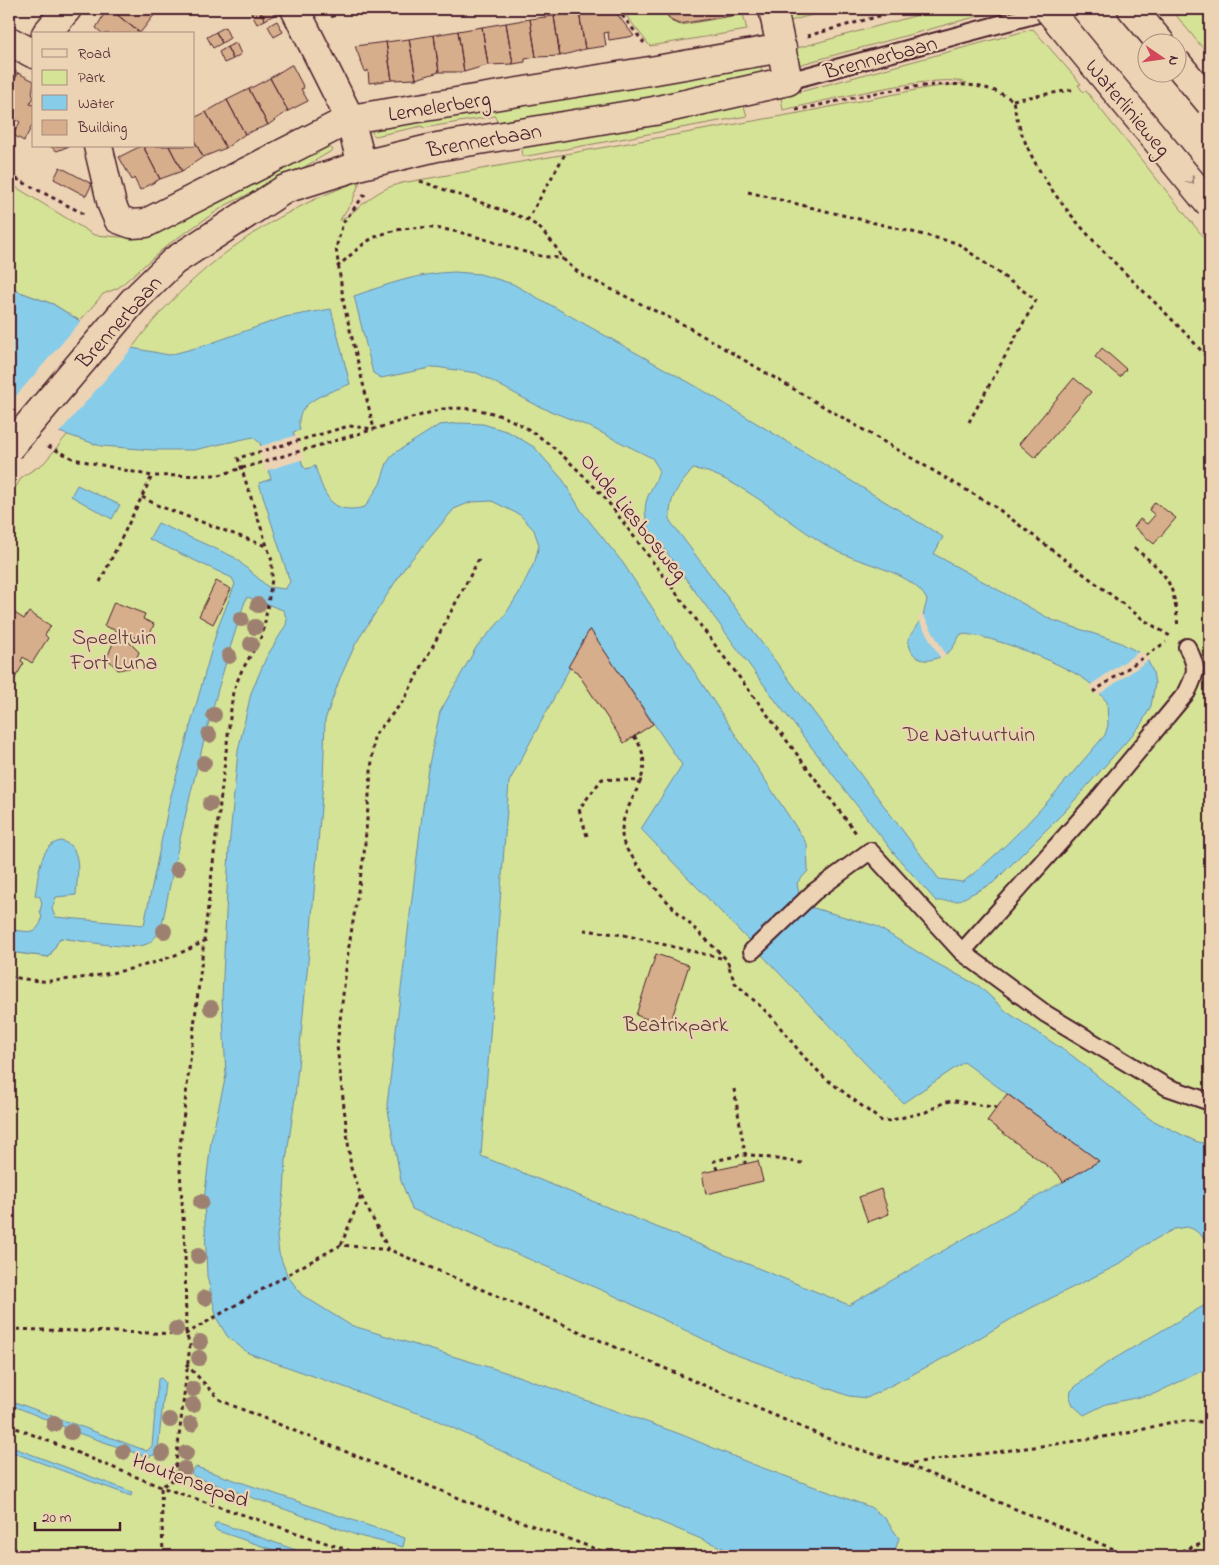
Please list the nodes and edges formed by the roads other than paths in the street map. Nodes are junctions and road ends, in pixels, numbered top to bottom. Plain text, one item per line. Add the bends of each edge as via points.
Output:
1 (67, 9) edge
2 (295, 9) edge
3 (773, 9) edge
4 (1048, 9) edge
5 (1056, 9) edge
6 (1132, 9) edge
7 (45, 32) edge
8 (1152, 32) edge
9 (782, 48) junction
10 (1186, 74) edge
11 (788, 81) junction
12 (1210, 103) edge
13 (350, 119) junction
14 (98, 148) edge
15 (362, 165) junction
16 (1210, 205) edge
17 (9, 448) edge
18 (1187, 647) road end
19 (752, 951) road end
20 (962, 952) junction
21 (1210, 1102) edge

1 - 7 street
2 - 13 street
3 - 9 street
4 -> 16 street, Waterlinieweg, bridge
5 - 11 lane, Brennerbaan
6 - 8 street
9 - 11 street
9 - 13 street, Lemelerberg
10 - 12 street, bridge
11 - 15 street, Brennerbaan via 654,111 437,146
13 - 14 street, Lemelerberg via 146,223 132,224 118,219
13 - 15 street
15 - 17 street, Brennerbaan, bridge via 285,189 174,261 133,301
18 - 20 lane via 1194,660 1196,674 1187,692 1095,803
19 - 20 lane via 814,892 870,851
20 - 21 lane via 1046,1014 1167,1087

